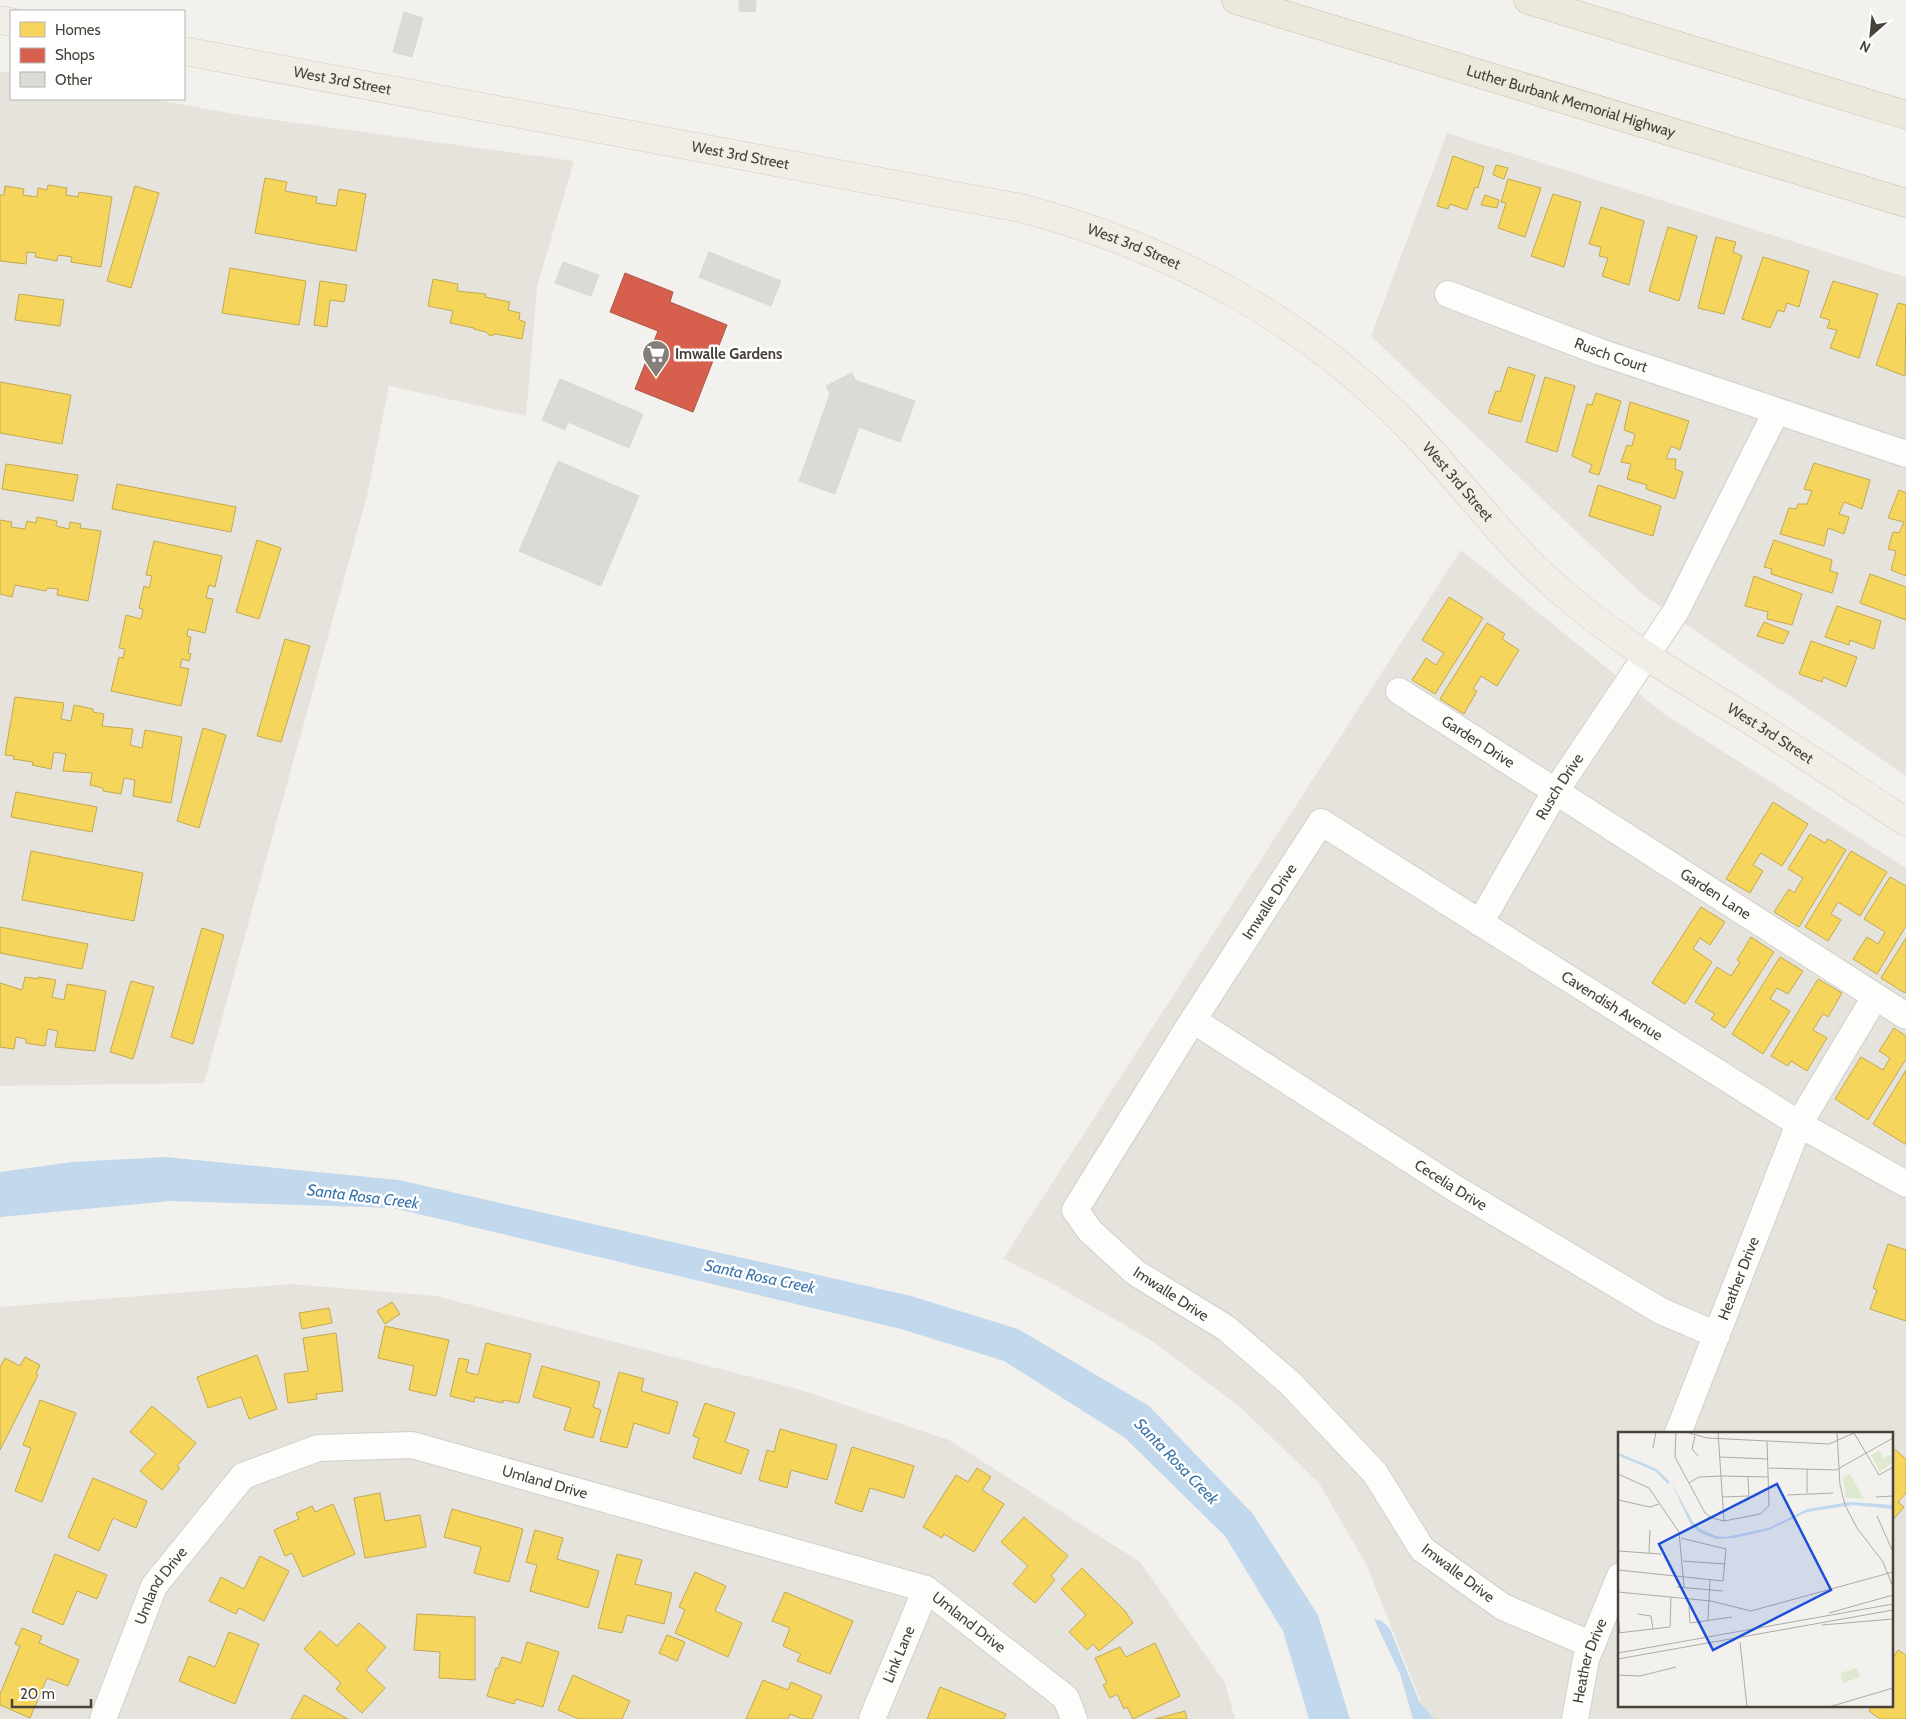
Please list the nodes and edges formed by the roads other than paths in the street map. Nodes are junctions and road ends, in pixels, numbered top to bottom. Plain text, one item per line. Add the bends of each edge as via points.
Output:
1 (1236, 0) edge
2 (1528, 0) edge
3 (185, 52) edge
4 (1906, 115) edge
5 (1906, 203) edge
6 (1448, 294) dead end
7 (1776, 412) junction
8 (1906, 454) edge
9 (1648, 657) junction
10 (1399, 691) dead end
11 (1555, 792) junction
12 (1321, 822) joint
13 (1906, 822) edge
14 (1480, 923) junction
15 (1875, 997) junction
16 (1906, 1016) edge
17 (1193, 1020) junction
18 (1799, 1124) junction
19 (1906, 1184) edge
20 (1717, 1335) junction
21 (1678, 1432) edge
22 (1618, 1581) edge
23 (926, 1589) junction
24 (1592, 1646) junction
25 (103, 1719) edge
26 (872, 1719) edge
27 (1074, 1719) edge
28 (1575, 1719) edge

1 - 5 highway, Luther Burbank Memorial Highway
2 - 4 highway
3 - 9 main road, West 3rd Street via 1003,204 1081,225 1147,249 1201,274 1254,305 1339,365 1419,438 1506,540 1540,574 1585,612
6 - 7 street, Rusch Court via 1600,352
7 - 8 street, Rusch Court
7 - 9 street via 1676,611
9 - 11 street, Rusch Drive
9 - 13 main road, West 3rd Street
10 - 11 street, Garden Drive
11 - 14 street, Rusch Drive
11 - 15 street, Garden Lane
12 - 14 street, Cavendish Avenue
12 - 17 street, Imwalle Drive
14 - 18 street, Cavendish Avenue
15 - 16 street, Garden Lane
15 - 18 street
17 - 20 street, Cecelia Drive via 1464,1194 1662,1311
17 - 24 street, Imwalle Drive via 1075,1210 1090,1232 1136,1273 1226,1328 1290,1383 1375,1473 1422,1549 1503,1607
18 - 19 street, Cavendish Avenue
18 - 20 street, Heather Drive
20 - 21 street, Heather Drive
22 - 24 street, Heather Drive
23 - 25 street, Umland Drive via 412,1445 318,1448 243,1476 154,1586
23 - 26 street, Link Lane
23 - 27 street, Umland Drive via 1066,1698
24 - 28 street, Heather Drive via 1586,1660

